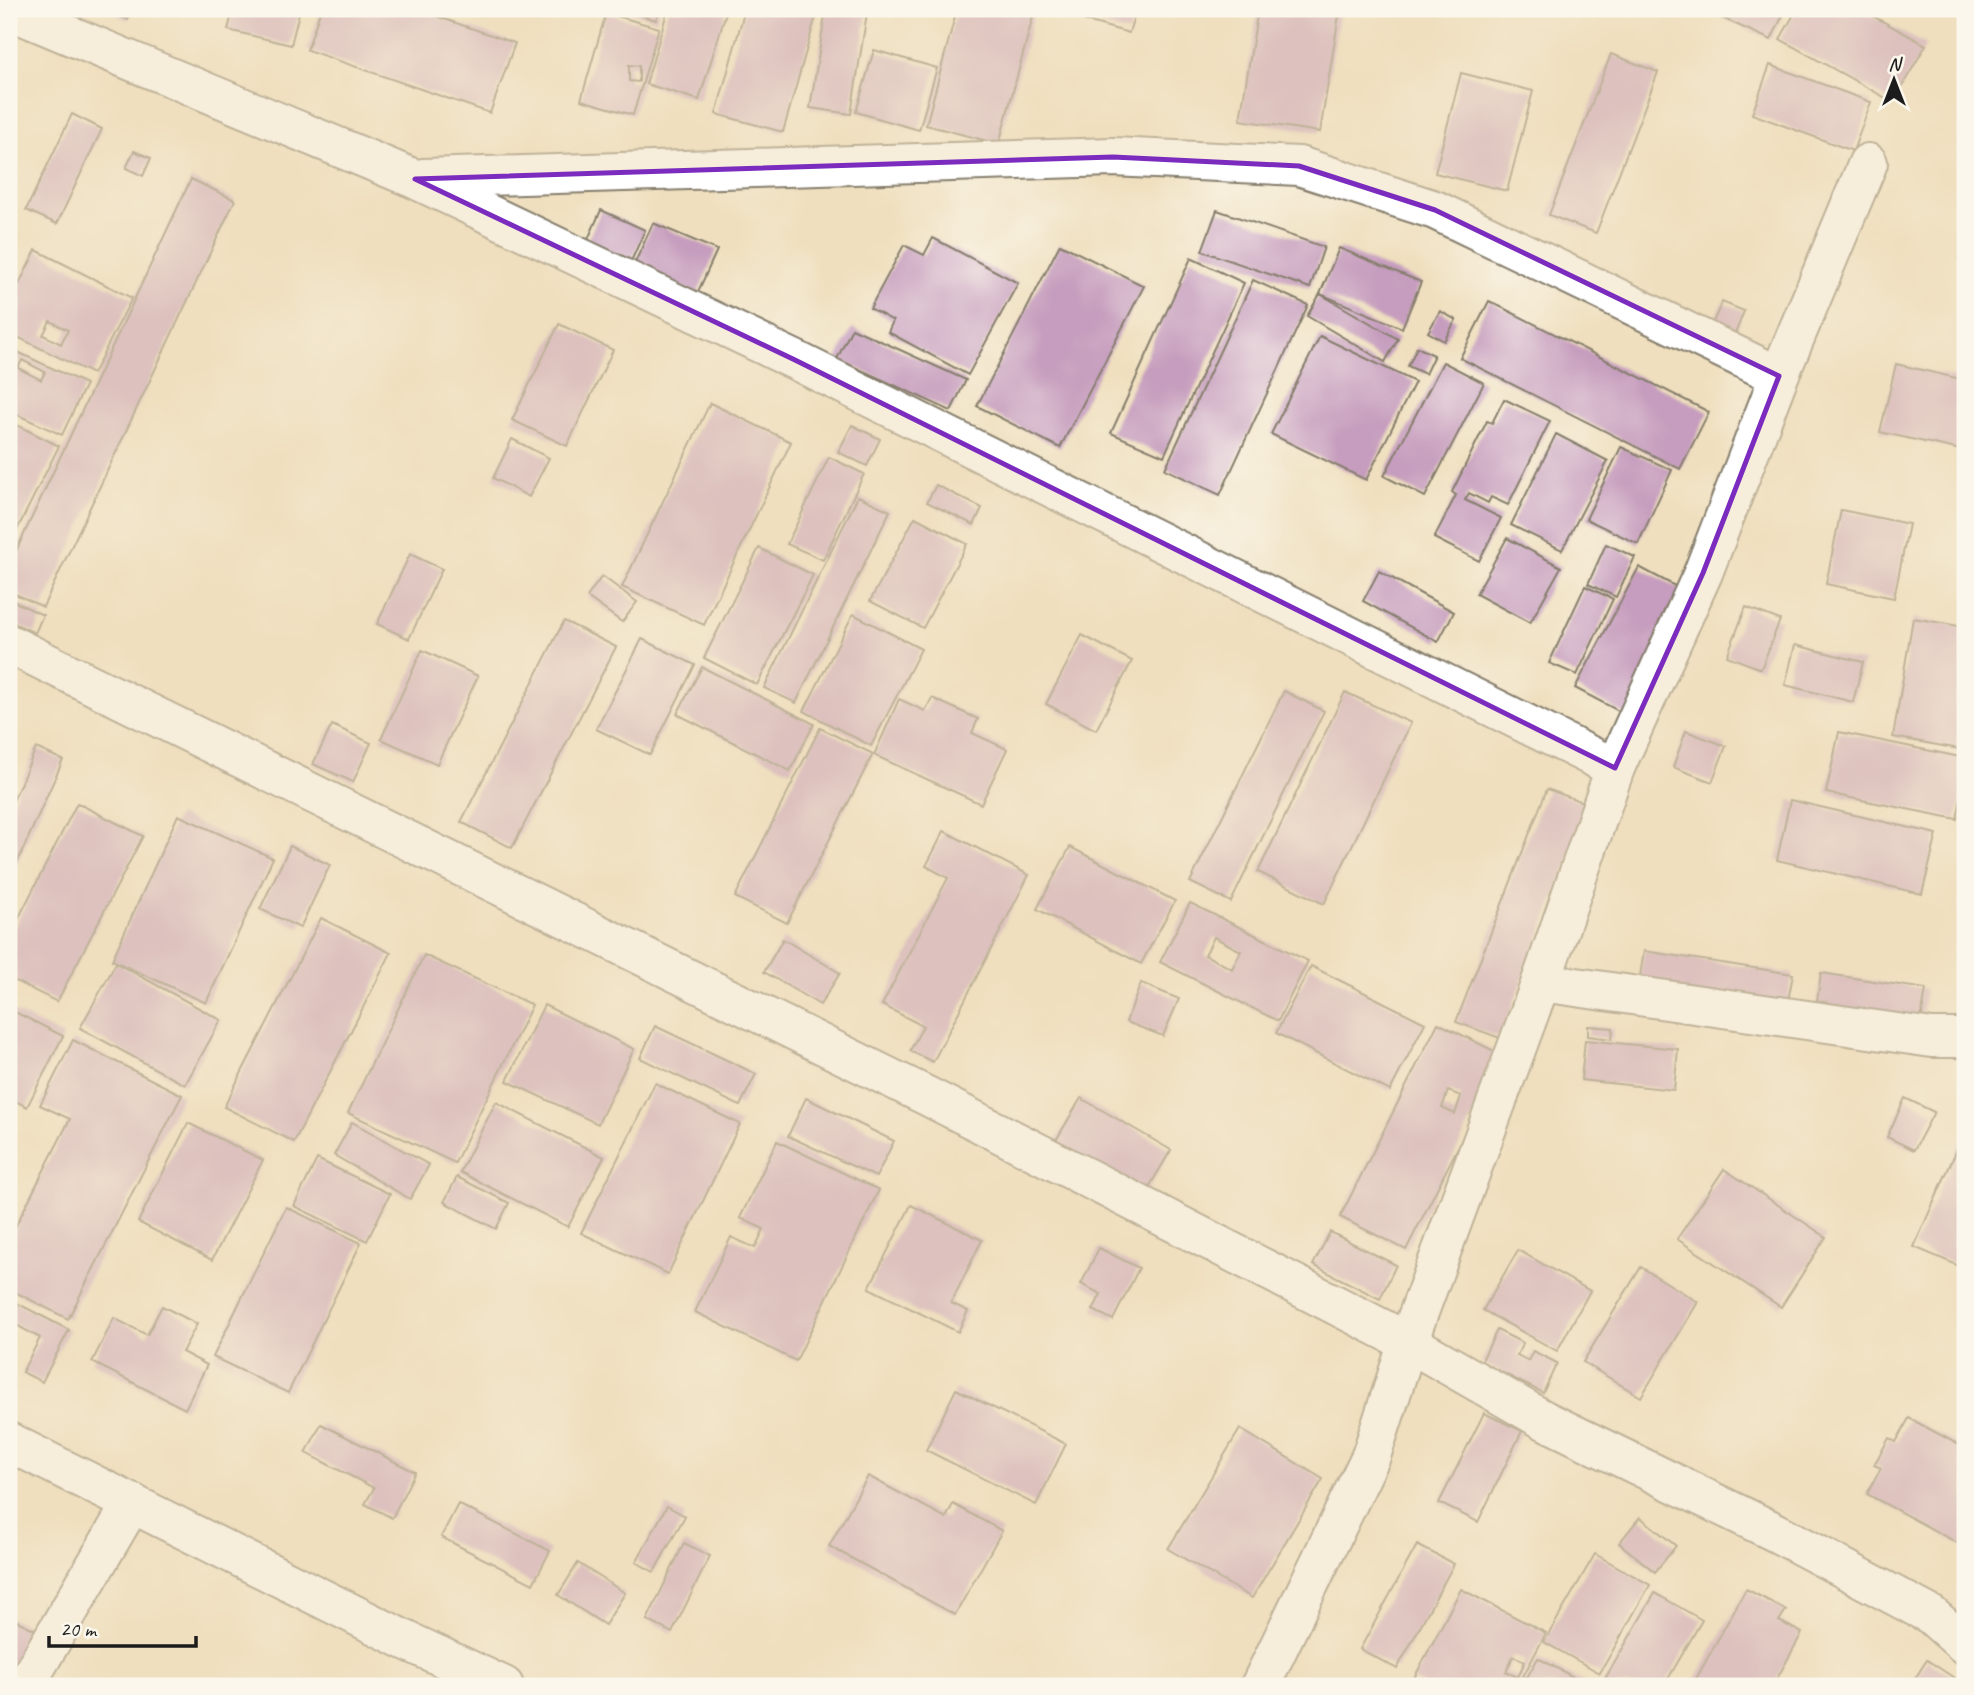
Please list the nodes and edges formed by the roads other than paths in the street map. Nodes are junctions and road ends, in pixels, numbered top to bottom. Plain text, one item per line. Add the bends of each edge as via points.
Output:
1 (9, 10) edge
2 (1868, 163) dead end
3 (415, 179) junction
4 (1779, 376) junction
5 (9, 644) edge
6 (1615, 768) junction
7 (1541, 982) junction
8 (1965, 1038) edge
9 (1408, 1342) junction
10 (9, 1442) edge
11 (132, 1503) junction
12 (1965, 1645) edge
13 (25, 1686) edge
14 (504, 1686) edge
15 (1260, 1686) edge

1 - 3 street
2 - 4 street
3 - 4 street via 1113,158 1299,166 1435,211
3 - 6 street via 795,359
4 - 6 street via 1703,573
5 - 9 street via 929,1097
6 - 7 street
7 - 8 street via 1932,1038
7 - 9 street
9 - 12 street via 1544,1420 1777,1533 1931,1615
9 - 15 street via 1371,1456
10 - 11 street
11 - 13 street
11 - 14 street

